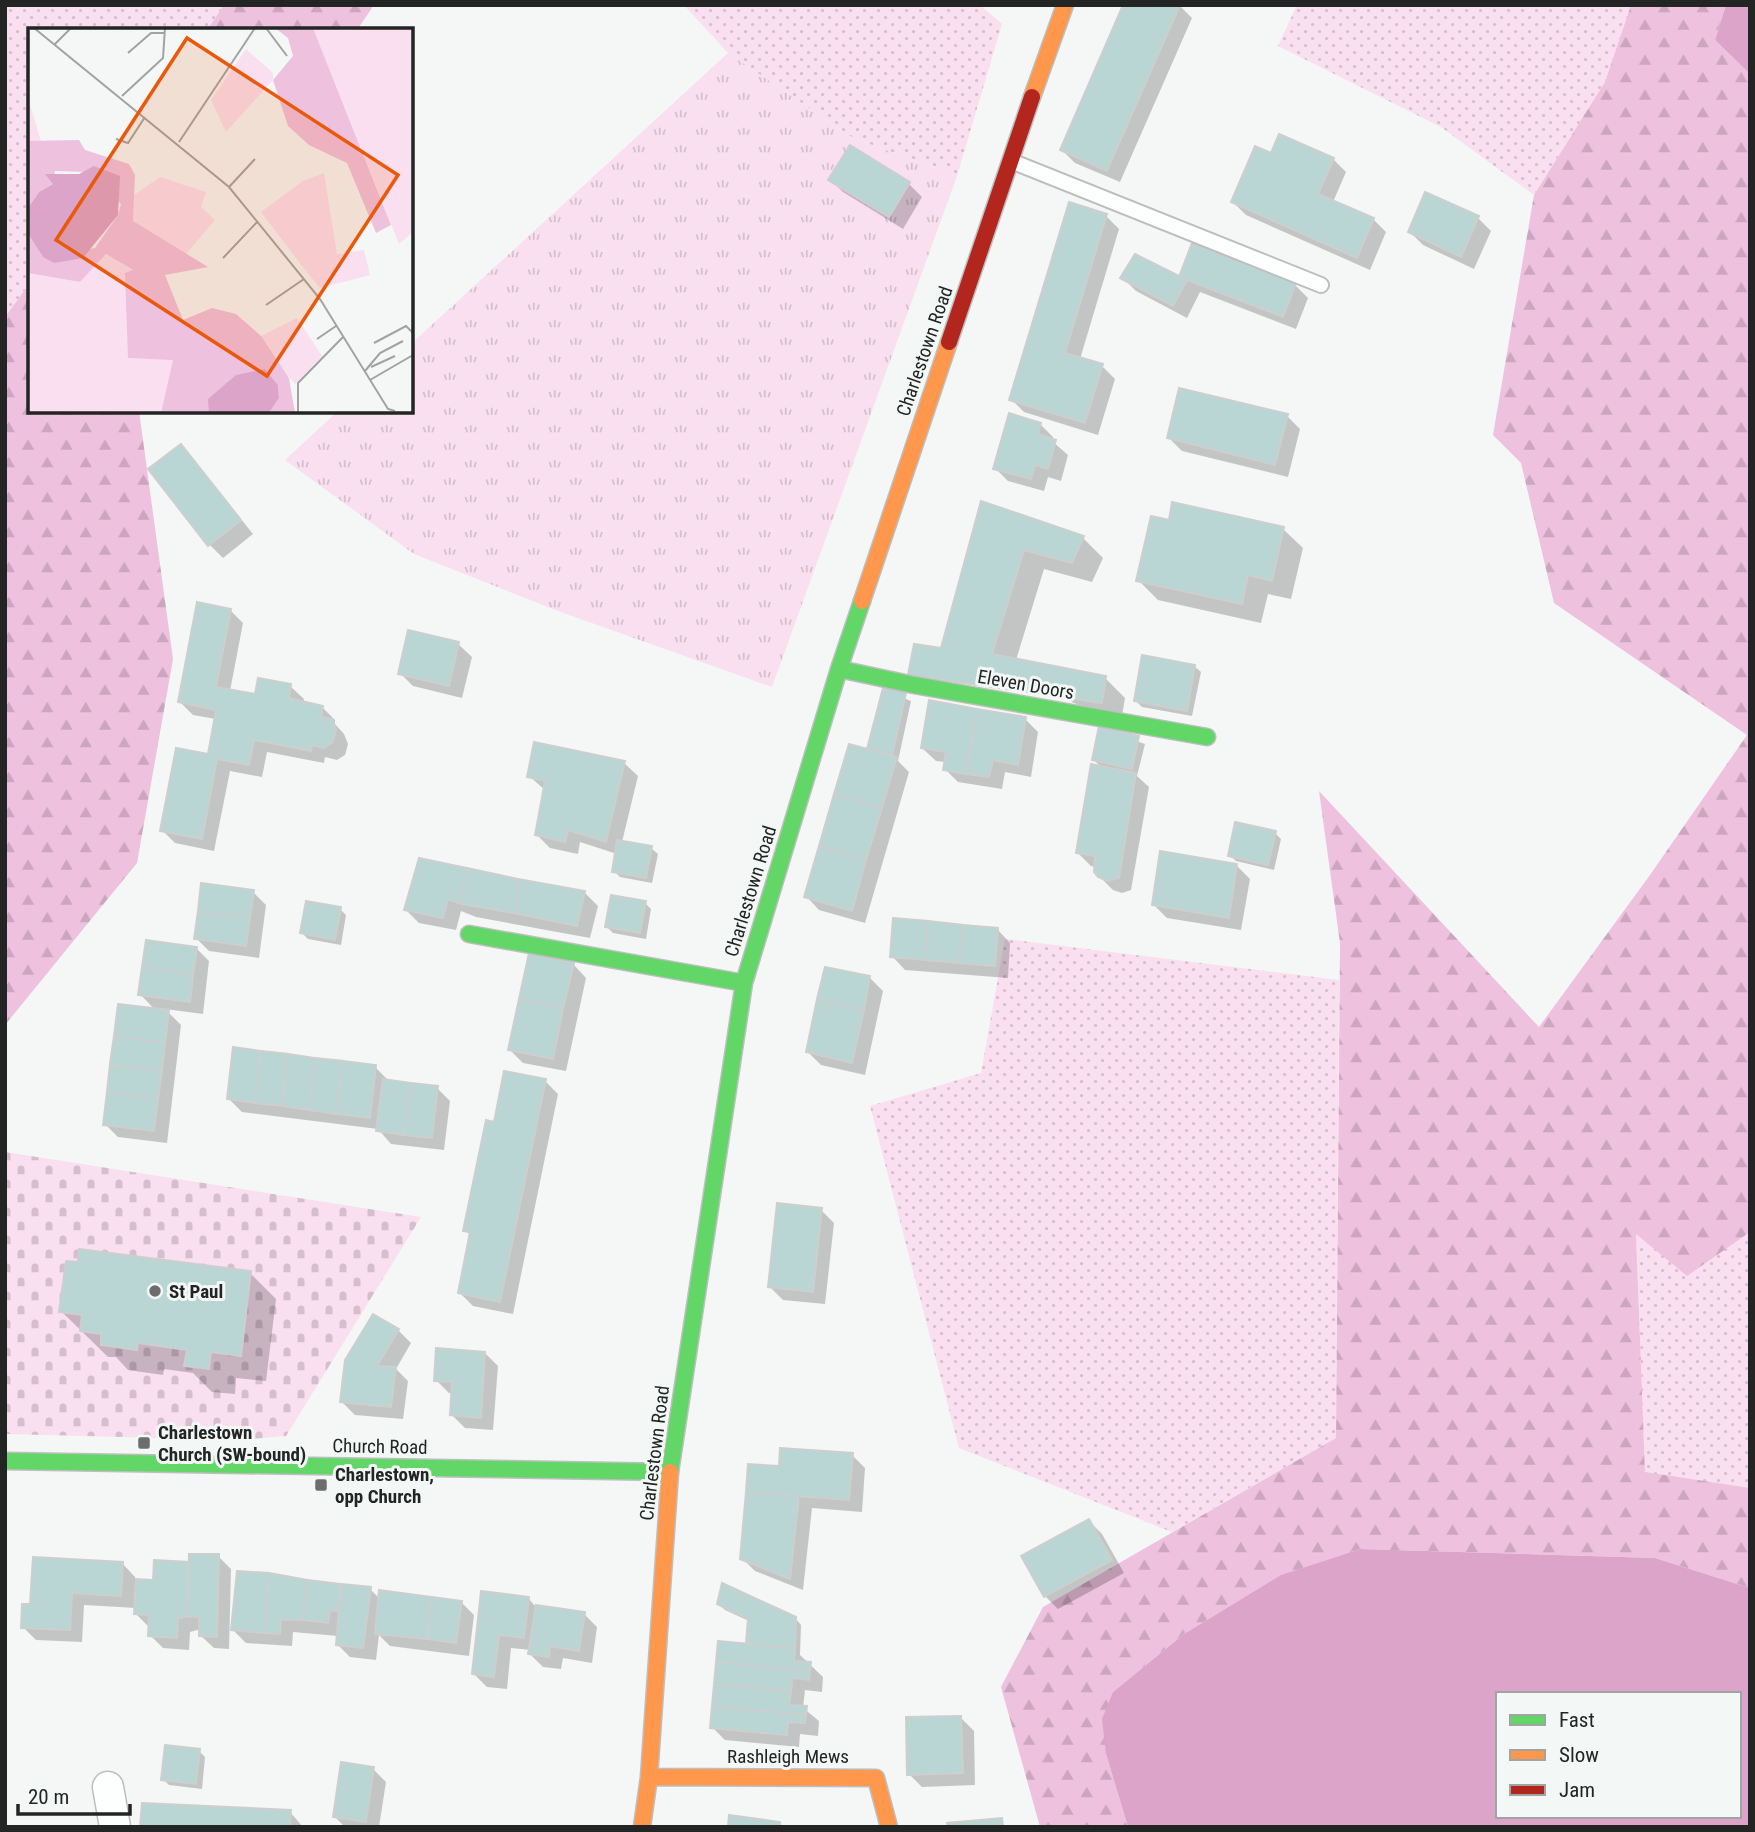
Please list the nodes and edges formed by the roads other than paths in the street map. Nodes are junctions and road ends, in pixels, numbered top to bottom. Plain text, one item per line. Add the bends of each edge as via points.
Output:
1 (1065, 5) edge
2 (1010, 160) junction
3 (1321, 285) dead end
4 (839, 669) junction
5 (1207, 737) dead end
6 (469, 934) dead end
7 (744, 983) junction
8 (5, 1461) edge
9 (670, 1472) junction
10 (649, 1777) junction
11 (108, 1787) dead end
12 (115, 1827) edge
13 (642, 1827) edge
14 (889, 1827) edge

1 - 2 street, Charlestown Road
2 - 3 lane
2 - 4 street, Charlestown Road
4 - 5 street, Eleven Doors
4 - 7 street, Charlestown Road
6 - 7 street
7 - 9 street, Charlestown Road
8 - 9 street, Church Road
9 - 10 street, Charlestown Road
10 - 13 street, Charlestown Road
10 - 14 street, Rashleigh Mews via 876,1778
11 - 12 street

